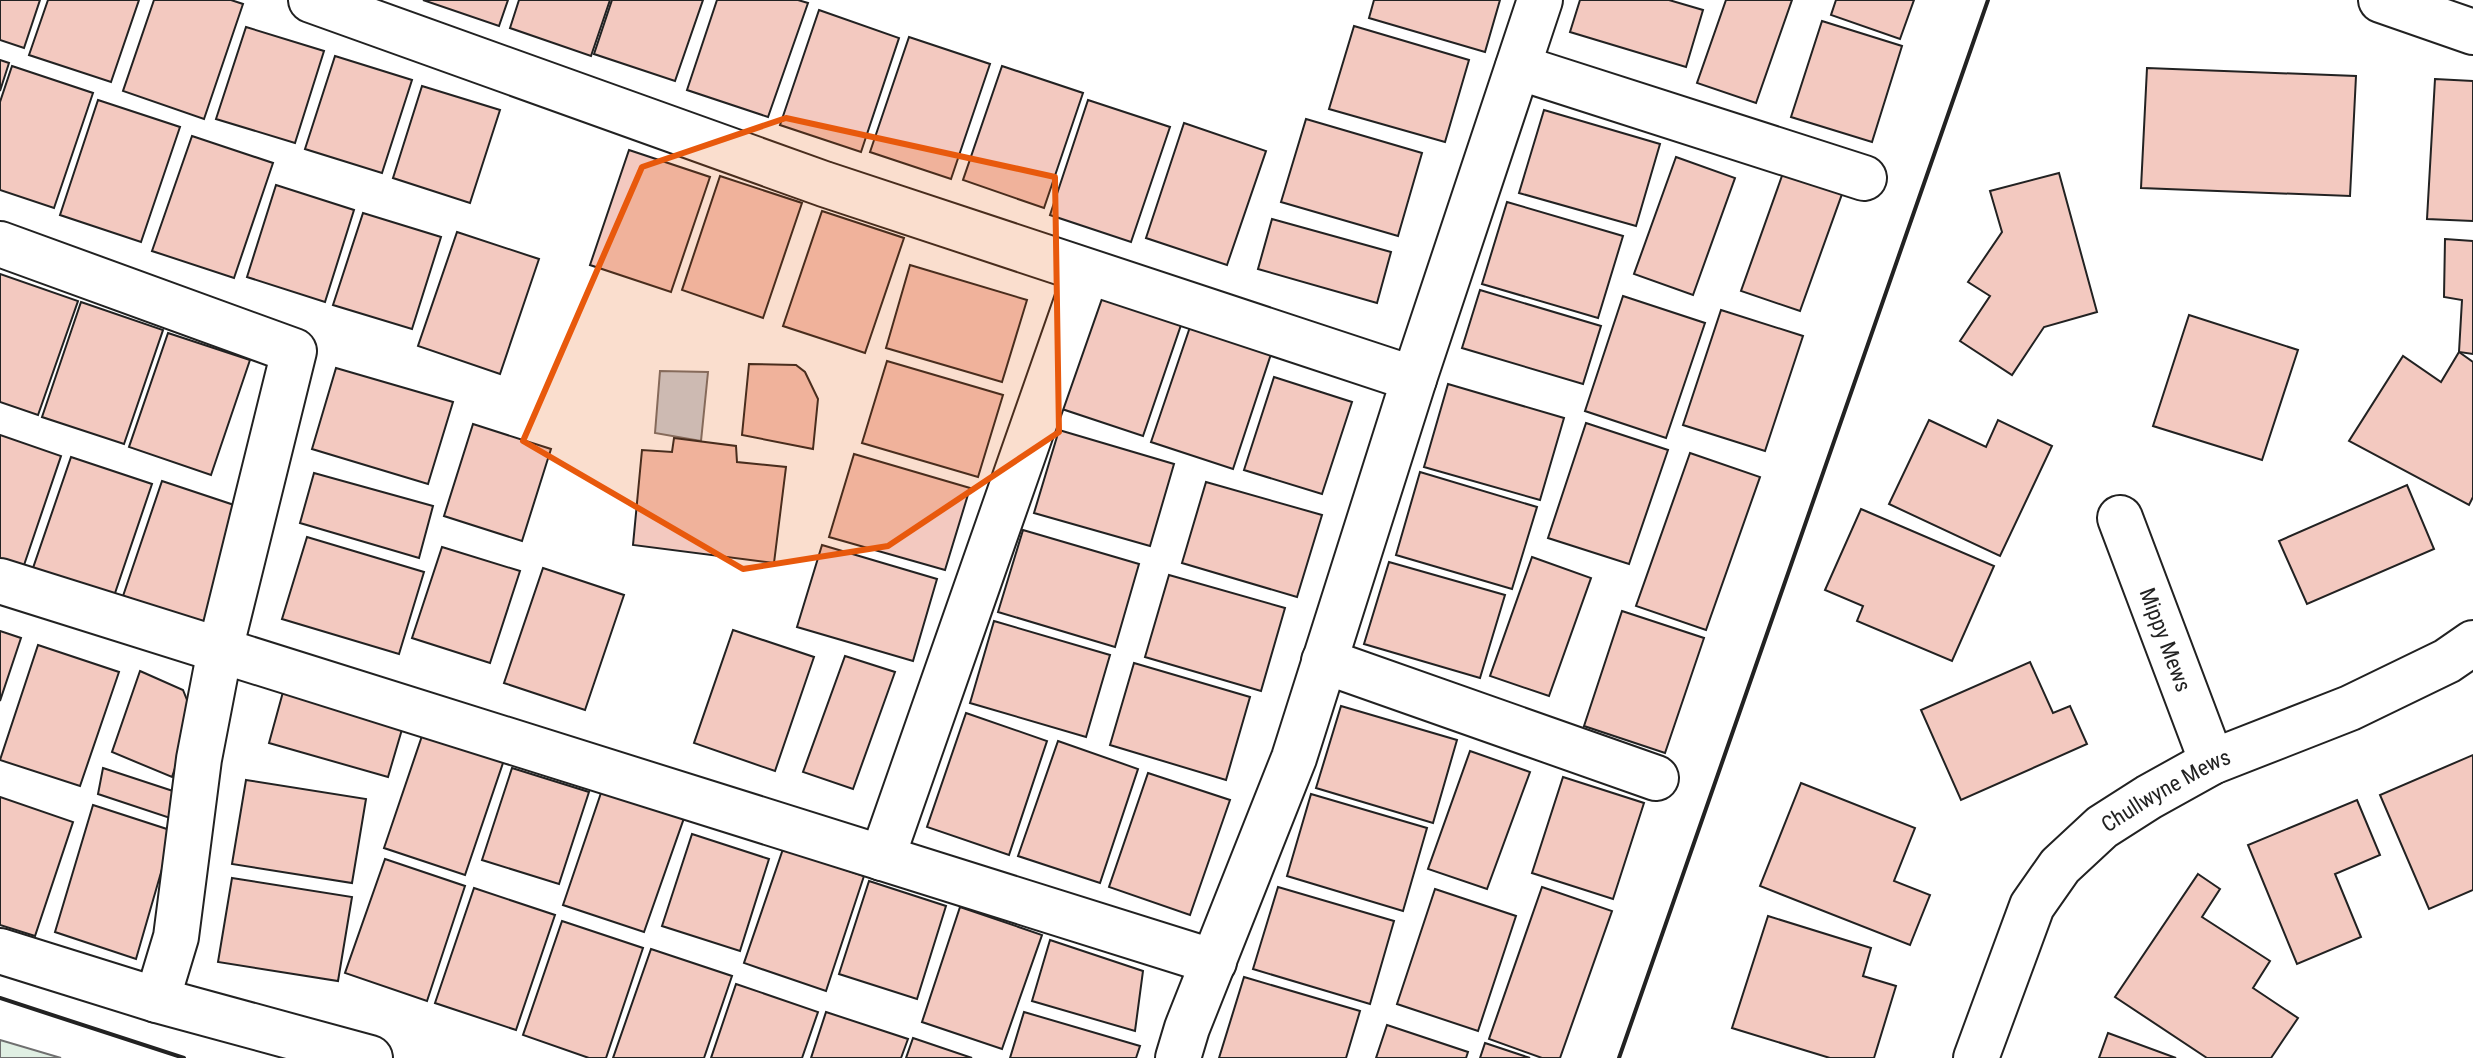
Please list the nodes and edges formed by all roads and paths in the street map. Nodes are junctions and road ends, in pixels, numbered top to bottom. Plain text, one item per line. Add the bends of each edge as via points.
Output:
1 (311, 0) edge
2 (1540, 0) edge
3 (2381, 0) edge
4 (2473, 32) edge
5 (1518, 67) junction
6 (1864, 178) dead end
7 (0, 244) edge
8 (1087, 272) junction
9 (1414, 379) junction
10 (2120, 518) dead end
11 (0, 581) edge
12 (2473, 643) edge
13 (220, 650) junction
14 (1324, 661) junction
15 (2212, 762) junction
16 (1656, 778) dead end
17 (882, 858) junction
18 (0, 951) edge
19 (1214, 962) junction
20 (157, 1000) junction
21 (370, 1058) edge
22 (1178, 1058) edge
23 (1976, 1058) edge

1 - 8 street
2 - 5 street
3 - 4 street
5 - 6 street
5 - 9 street
7 - 13 street via 294,351
8 - 9 street
8 - 17 street
9 - 14 street
10 - 15 street, Mippy Mews
11 - 13 street
12 - 15 street, Chullwyne Mews via 2350,708
13 - 17 street
13 - 20 street via 199,759 176,937
14 - 16 street
14 - 19 street via 1294,758
15 - 23 street, Chullwyne Mews via 2102,827 2060,866 2032,906
17 - 19 street
18 - 20 street
19 - 22 street
20 - 21 street

